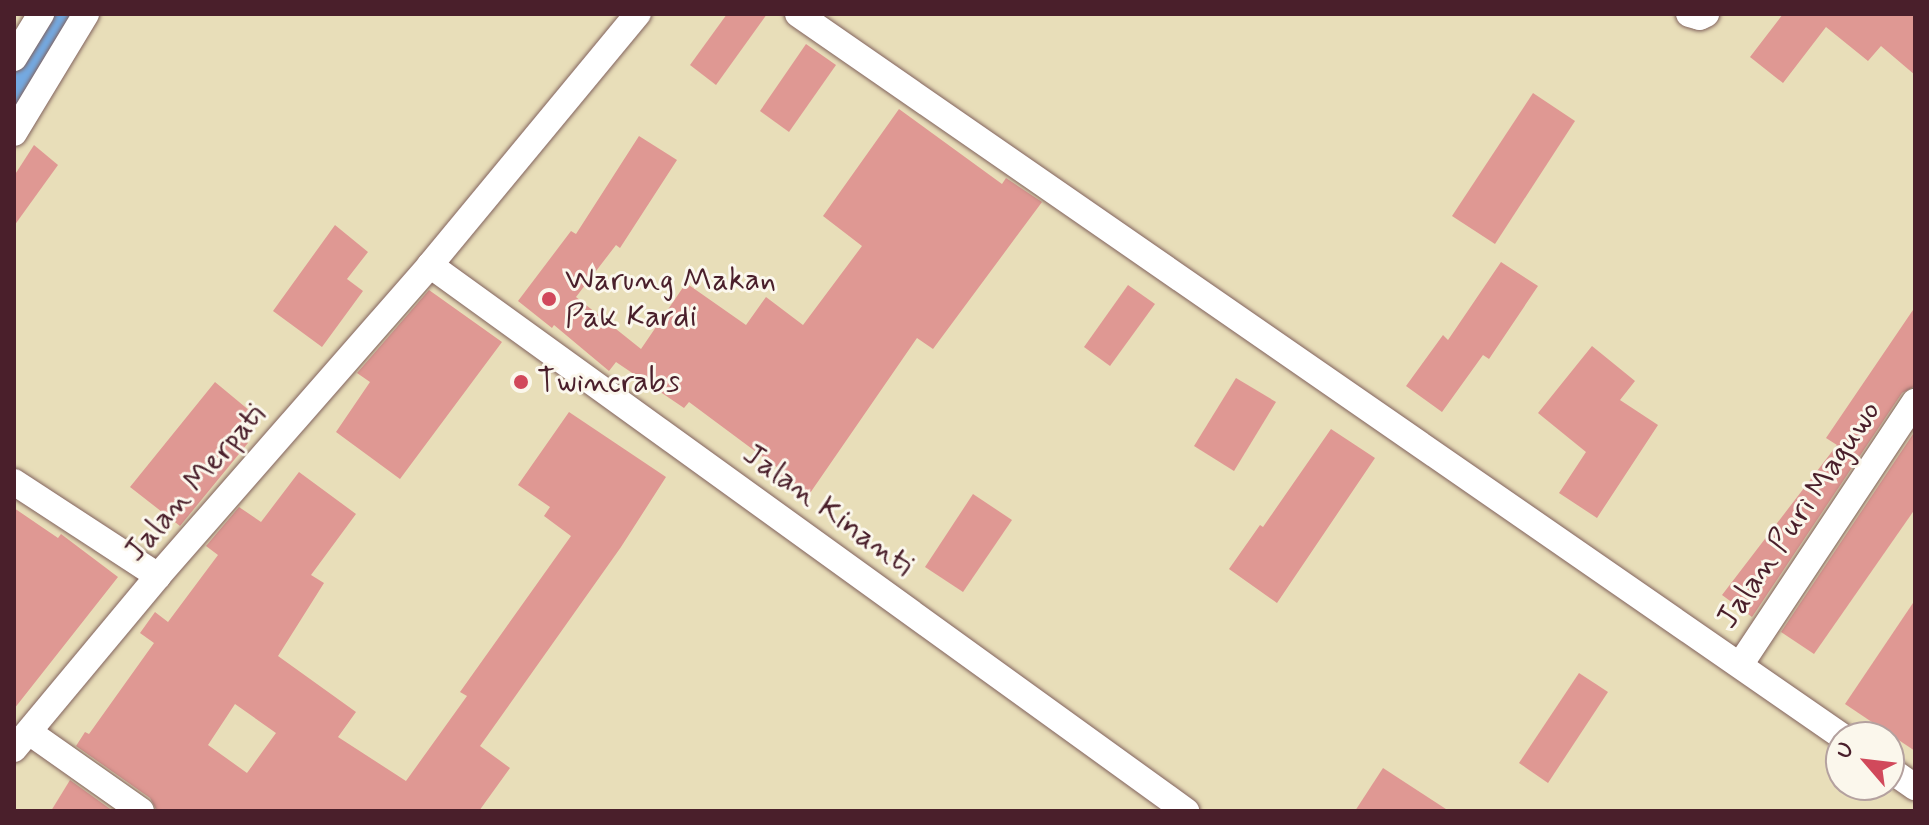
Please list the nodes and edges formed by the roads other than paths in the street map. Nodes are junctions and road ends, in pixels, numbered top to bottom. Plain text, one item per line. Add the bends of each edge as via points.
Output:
1 (41, 14) edge
2 (86, 14) edge
3 (638, 14) edge
4 (798, 14) edge
5 (1689, 14) edge
6 (1706, 14) edge
7 (14, 58) edge
8 (14, 133) edge
9 (430, 265) junction
10 (1915, 402) edge
11 (14, 482) edge
12 (158, 576) junction
13 (1740, 665) junction
14 (1825, 724) edge
15 (21, 741) edge
16 (141, 811) edge
17 (1186, 811) edge

1 - 7 street
2 - 8 street
3 - 9 street, Jalan Merpati
4 - 13 street
5 - 6 street
9 - 12 street, Jalan Merpati
9 - 17 street, Jalan Kinanti
10 - 13 street, Jalan Puri Maguwo
11 - 12 street
12 - 15 street, Jalan Merpati
13 - 14 street
15 - 16 street

